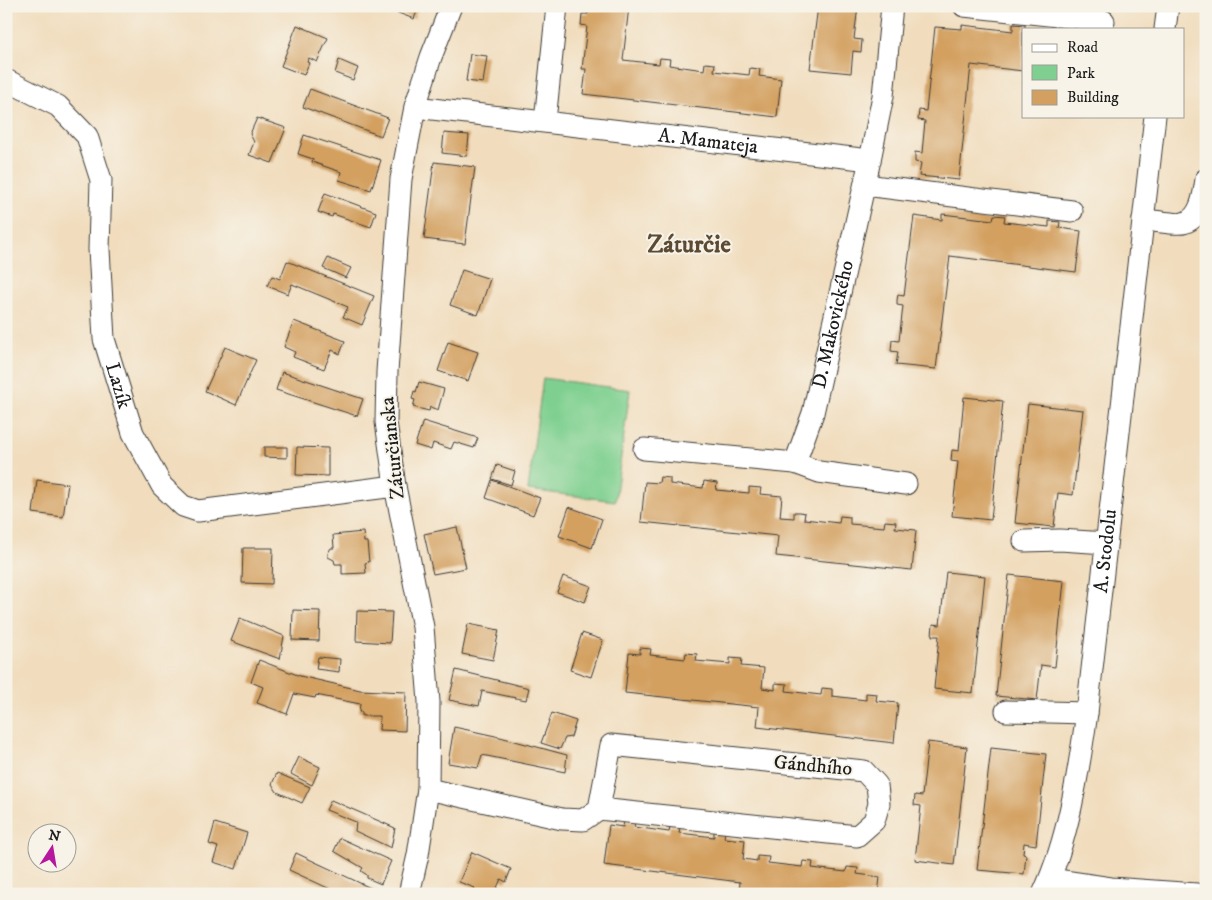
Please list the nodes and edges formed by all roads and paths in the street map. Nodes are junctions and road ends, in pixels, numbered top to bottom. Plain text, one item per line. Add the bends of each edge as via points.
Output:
1 (451, 6) edge
2 (557, 6) edge
3 (892, 6) edge
4 (964, 6) edge
5 (1168, 6) edge
6 (1104, 21) dead end
7 (1165, 28) edge
8 (6, 80) edge
9 (415, 107) junction
10 (1155, 118) edge
11 (545, 121) junction
12 (870, 160) junction
13 (1206, 180) edge
14 (865, 185) junction
15 (1072, 211) dead end
16 (1143, 220) junction
17 (644, 448) dead end
18 (795, 463) junction
19 (906, 484) dead end
20 (395, 486) junction
21 (1024, 542) dead end
22 (1106, 543) junction
23 (1006, 710) dead end
24 (1087, 713) junction
25 (428, 789) junction
26 (599, 809) junction
27 (1049, 889) edge
28 (409, 894) edge
29 (1197, 894) edge

1 - 9 street, Záturčianska
2 - 11 street
3 - 12 street, D. Makovického via 883,96
4 - 6 street
5 - 7 street
8 - 20 street, Lazík via 58,106 87,136 101,180 99,249 104,339 133,433 162,486 183,506 198,511
9 - 11 street, A. Mamateja
9 - 20 street, Záturčianska via 401,179 387,372 386,422
10 - 16 street, A. Stodolu
11 - 12 street, A. Mamateja
12 - 14 street, D. Makovického
13 - 16 street via 1203,199 1194,216 1183,223
14 - 15 street
14 - 18 street, D. Makovického via 813,413
16 - 22 street, A. Stodolu
17 - 18 street
18 - 19 street via 819,472
20 - 25 street, Záturčianska via 423,627 429,702
21 - 22 street
22 - 24 street, A. Stodolu
23 - 24 street
24 - 27 street, A. Stodolu via 1064,836
25 - 26 street via 562,818 583,820
25 - 28 street, Záturčianska
26 - 26 street, Gándhího via 858,836 874,821 879,804 877,785 864,771 611,745
27 - 29 street, A. Stodolu via 1111,888

